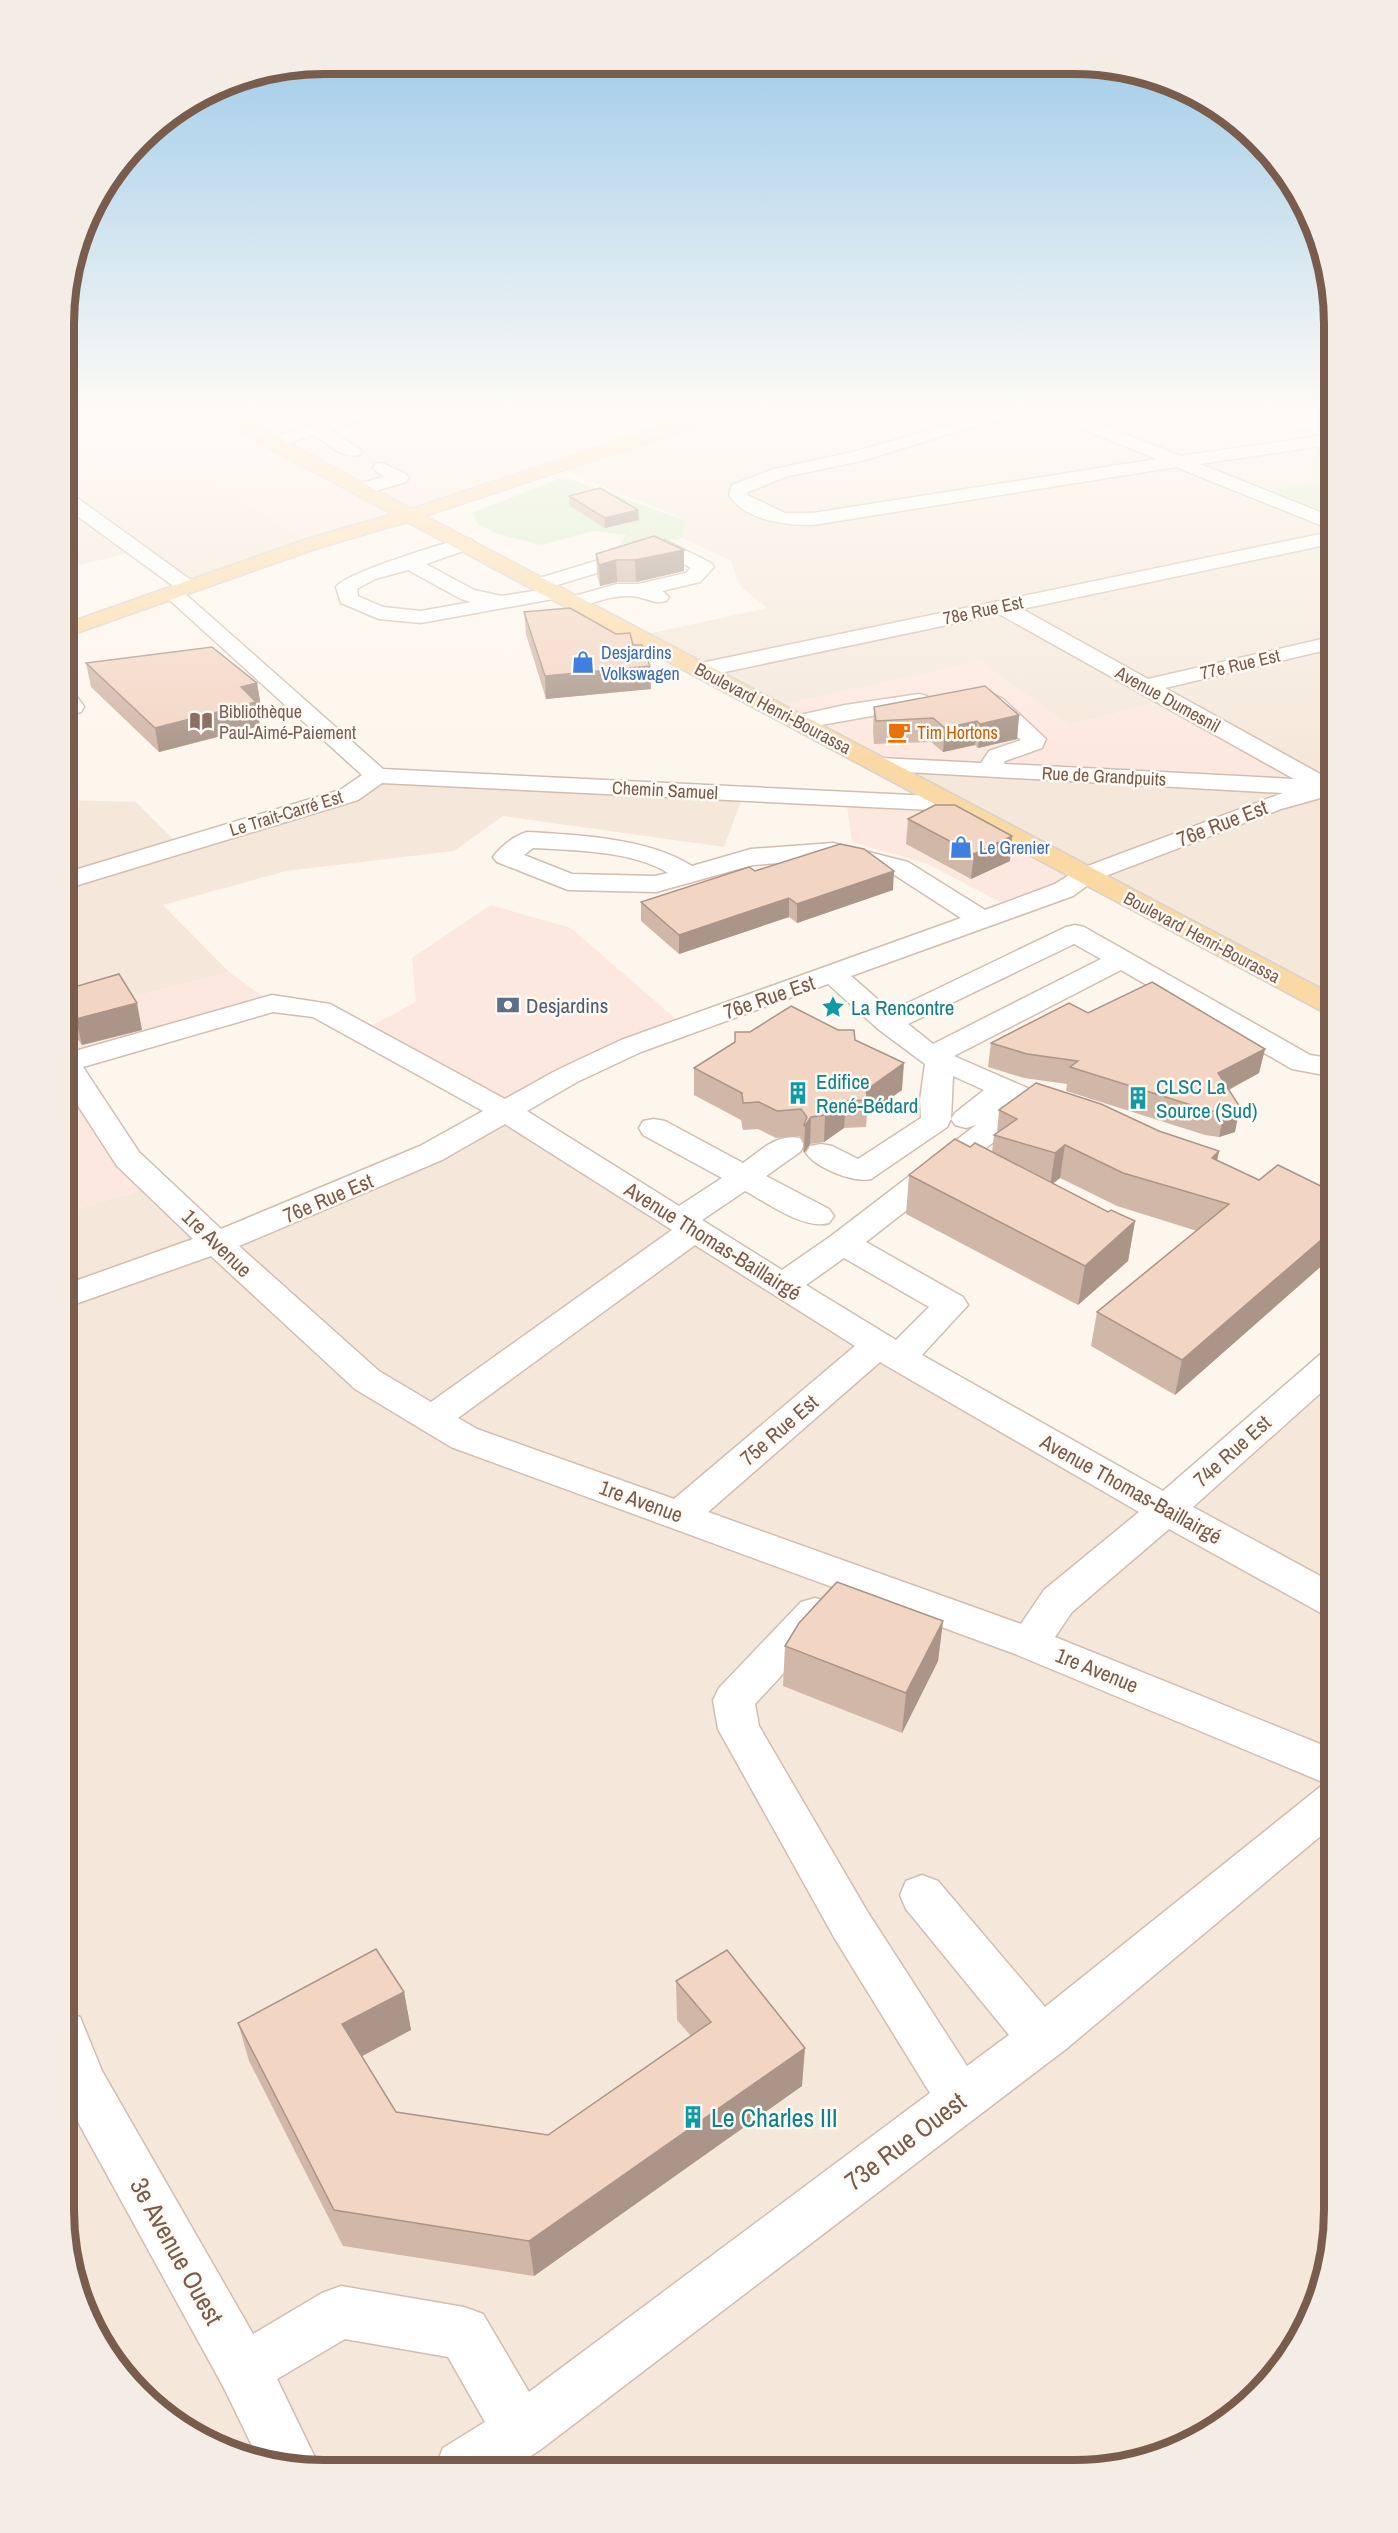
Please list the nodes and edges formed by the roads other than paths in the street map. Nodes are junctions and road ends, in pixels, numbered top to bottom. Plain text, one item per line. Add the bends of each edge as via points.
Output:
1 (100, 526) edge
2 (372, 526) edge
3 (431, 526) edge
4 (1324, 539) edge
5 (465, 544) junction
6 (410, 563) junction
7 (180, 590) junction
8 (557, 593) junction
9 (505, 603) junction
10 (1001, 606) junction
11 (74, 628) edge
12 (1324, 645) edge
13 (701, 670) junction
14 (1145, 686) junction
15 (799, 722) junction
16 (880, 765) junction
17 (991, 770) junction
18 (377, 777) junction
19 (1324, 784) edge
20 (1324, 788) edge
21 (1324, 790) edge
22 (952, 804) junction
23 (689, 875) junction
24 (1086, 875) junction
25 (74, 878) edge
26 (983, 920) junction
27 (1122, 959) junction
28 (834, 975) junction
29 (1324, 1001) edge
30 (888, 1023) junction
31 (936, 1058) junction
32 (74, 1059) edge
33 (1324, 1066) edge
34 (74, 1076) edge
35 (1017, 1094) junction
36 (507, 1112) junction
37 (966, 1119) dead end
38 (1084, 1121) edge
39 (654, 1128) dead end
40 (789, 1145) dead end
41 (820, 1153) dead end
42 (744, 1176) junction
43 (818, 1216) dead end
44 (687, 1225) junction
45 (217, 1242) junction
46 (843, 1243) junction
47 (783, 1285) junction
48 (74, 1294) edge
49 (889, 1351) junction
50 (1324, 1381) edge
51 (432, 1419) junction
52 (1166, 1510) junction
53 (680, 1515) junction
54 (850, 1577) junction
55 (1324, 1596) edge
56 (1029, 1642) junction
57 (1324, 1770) edge
58 (1324, 1782) edge
59 (921, 1895) dead end
60 (1041, 2038) junction
61 (74, 2084) edge
62 (961, 2099) junction
63 (243, 2369) junction
64 (520, 2431) junction
65 (286, 2456) edge
66 (475, 2460) edge

1 - 7 street
2 - 7 main road
3 - 5 main road, Boulevard Henri-Bourassa
4 - 10 street, 78e Rue Est
5 - 6 street
5 - 8 main road, Boulevard Henri-Bourassa
6 - 9 street via 468,595
6 - 9 street via 368,575 346,587 348,599 379,613 421,617
7 - 11 main road
7 - 18 street
8 - 8 street via 596,567 665,546 704,567 700,583 637,597 619,590
8 - 9 street
8 - 13 main road, Boulevard Henri-Bourassa
10 - 13 street, 78e Rue Est
10 - 14 street, Avenue Dumesnil
12 - 14 street, 77e Rue Est
13 - 15 main road, Boulevard Henri-Bourassa
14 - 19 street, Avenue Dumesnil
15 - 16 main road, Boulevard Henri-Bourassa
15 - 17 street via 957,695 982,696 1034,739 1034,743 997,756
16 - 17 street, Rue de Grandpuits
16 - 22 main road, Boulevard Henri-Bourassa
17 - 20 street, Rue de Grandpuits
18 - 22 street, Chemin Samuel
18 - 25 street, Le Trait-Carré Est via 349,795
21 - 24 street, 76e Rue Est via 1272,804
22 - 24 main road, Boulevard Henri-Bourassa
23 - 23 street via 665,860 590,843 527,840 506,857 568,882 656,884
23 - 26 street via 751,857 833,851 899,867
24 - 26 street, 76e Rue Est via 1064,891
24 - 29 main road, Boulevard Henri-Bourassa
26 - 28 street, 76e Rue Est
27 - 30 street via 1075,933
27 - 31 street
27 - 33 street via 1302,1063
28 - 30 street
28 - 36 street, 76e Rue Est via 631,1046 567,1076
30 - 31 street
31 - 35 street
31 - 41 street via 936,1121 860,1172
32 - 36 street, Avenue Thomas-Baillairgé via 184,1017 272,1003 320,1010
34 - 45 street, 1re Avenue via 128,1159
35 - 37 street
35 - 38 street
35 - 46 street
36 - 44 street, Avenue Thomas-Baillairgé
36 - 45 street, 76e Rue Est via 431,1153
39 - 42 street
40 - 42 street
42 - 43 street
42 - 44 street
44 - 47 street, Avenue Thomas-Baillairgé
44 - 51 street
45 - 48 street, 76e Rue Est
45 - 51 street, 1re Avenue via 367,1380
46 - 47 street
46 - 49 street, 75e Rue Est via 951,1305
47 - 49 street, Avenue Thomas-Baillairgé
49 - 52 street, Avenue Thomas-Baillairgé
49 - 53 street, 75e Rue Est
50 - 52 street, 74e Rue Est
51 - 53 street, 1re Avenue via 464,1438
52 - 55 street, Avenue Thomas-Baillairgé
52 - 56 street, 74e Rue Est via 1058,1600
53 - 54 street, 1re Avenue
54 - 56 street, 1re Avenue
54 - 62 street via 734,1700 739,1729 850,1925
56 - 57 street, 1re Avenue
58 - 60 street, 73e Rue Ouest
59 - 60 street
60 - 62 street, 73e Rue Ouest
61 - 63 street, 3e Avenue Ouest
62 - 64 street, 73e Rue Ouest
63 - 64 street via 341,2312 464,2333
63 - 65 street, 3e Avenue Ouest
64 - 66 street, 73e Rue Ouest

